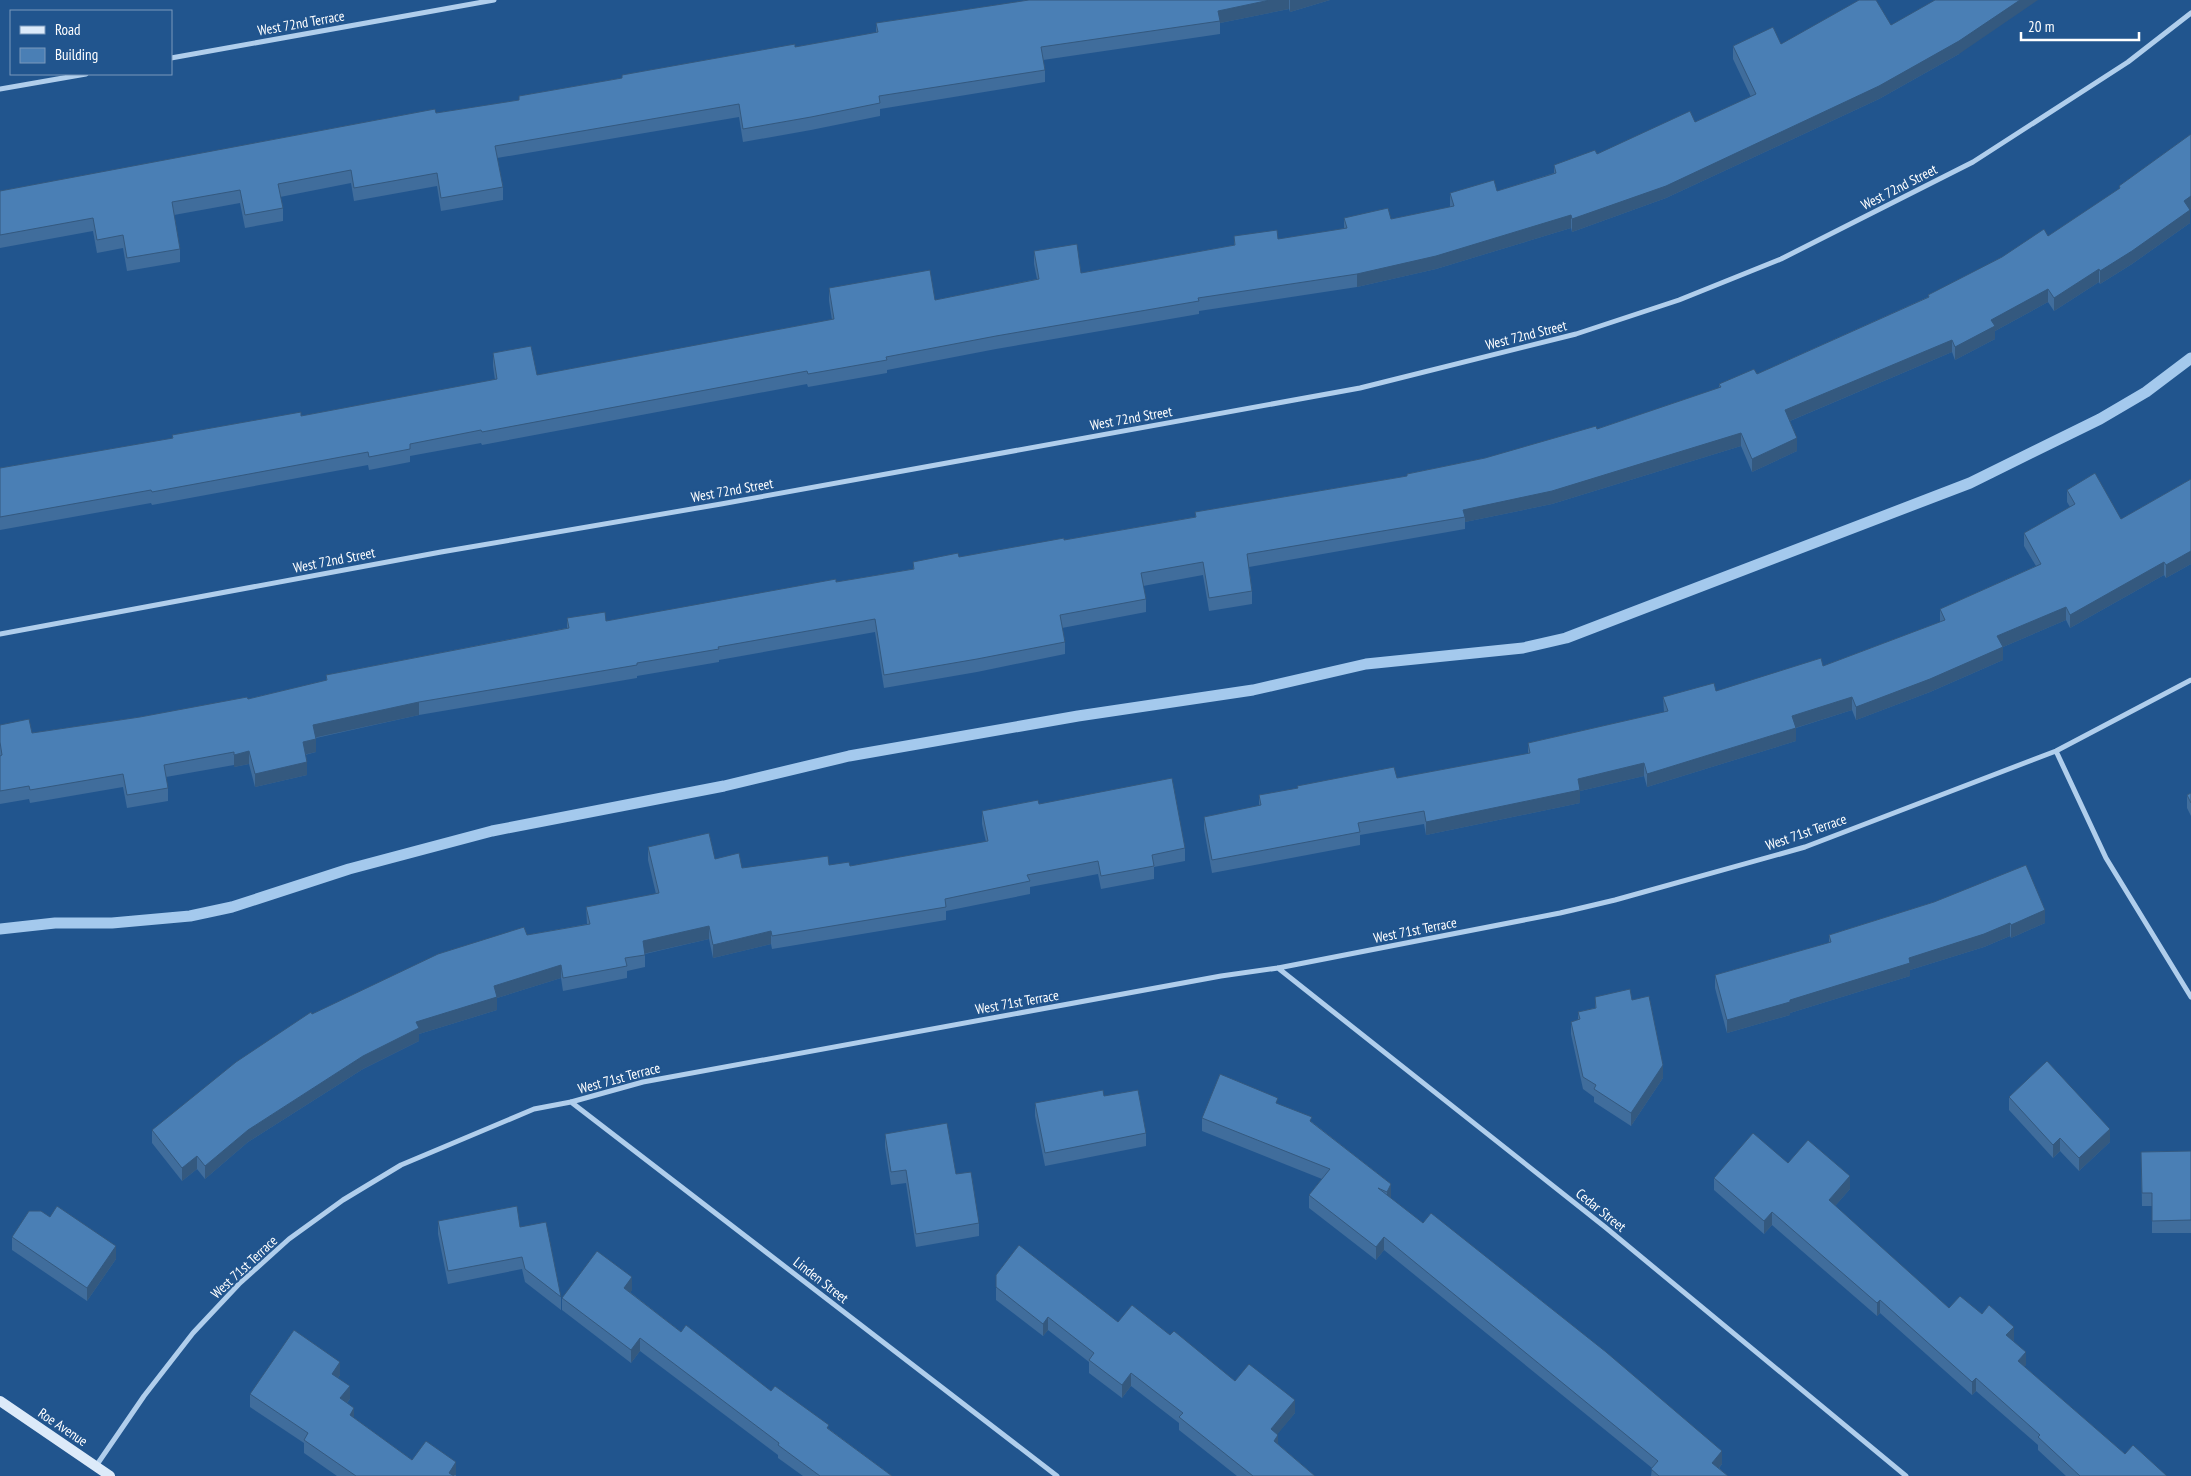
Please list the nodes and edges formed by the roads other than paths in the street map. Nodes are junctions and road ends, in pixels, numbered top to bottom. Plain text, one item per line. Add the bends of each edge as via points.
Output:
1 (494, 0) edge
2 (2191, 12) edge
3 (172, 58) edge
4 (80, 75) edge
5 (0, 89) edge
6 (0, 634) edge
7 (2191, 680) edge
8 (2056, 750) junction
9 (1278, 968) junction
10 (2191, 997) edge
11 (571, 1102) junction
12 (0, 1401) edge
13 (96, 1466) junction
14 (110, 1476) edge
15 (1057, 1476) edge
16 (1906, 1476) edge

1 - 3 street, West 72nd Terrace
2 - 6 street, West 72nd Street via 2128,62 1973,162 1781,259 1679,300 1576,334 1360,388
4 - 5 street
7 - 8 street, West 71st Terrace
8 - 9 street, West 71st Terrace via 1805,847 1560,913
8 - 10 street via 2106,858
9 - 11 street, West 71st Terrace via 1201,979 643,1082
9 - 16 street, Cedar Street via 1605,1227
11 - 13 street, West 71st Terrace via 534,1109 401,1165 343,1200 289,1239 239,1284 193,1333
11 - 15 street, Linden Street
12 - 13 main road, Roe Avenue
13 - 14 main road, Roe Avenue

